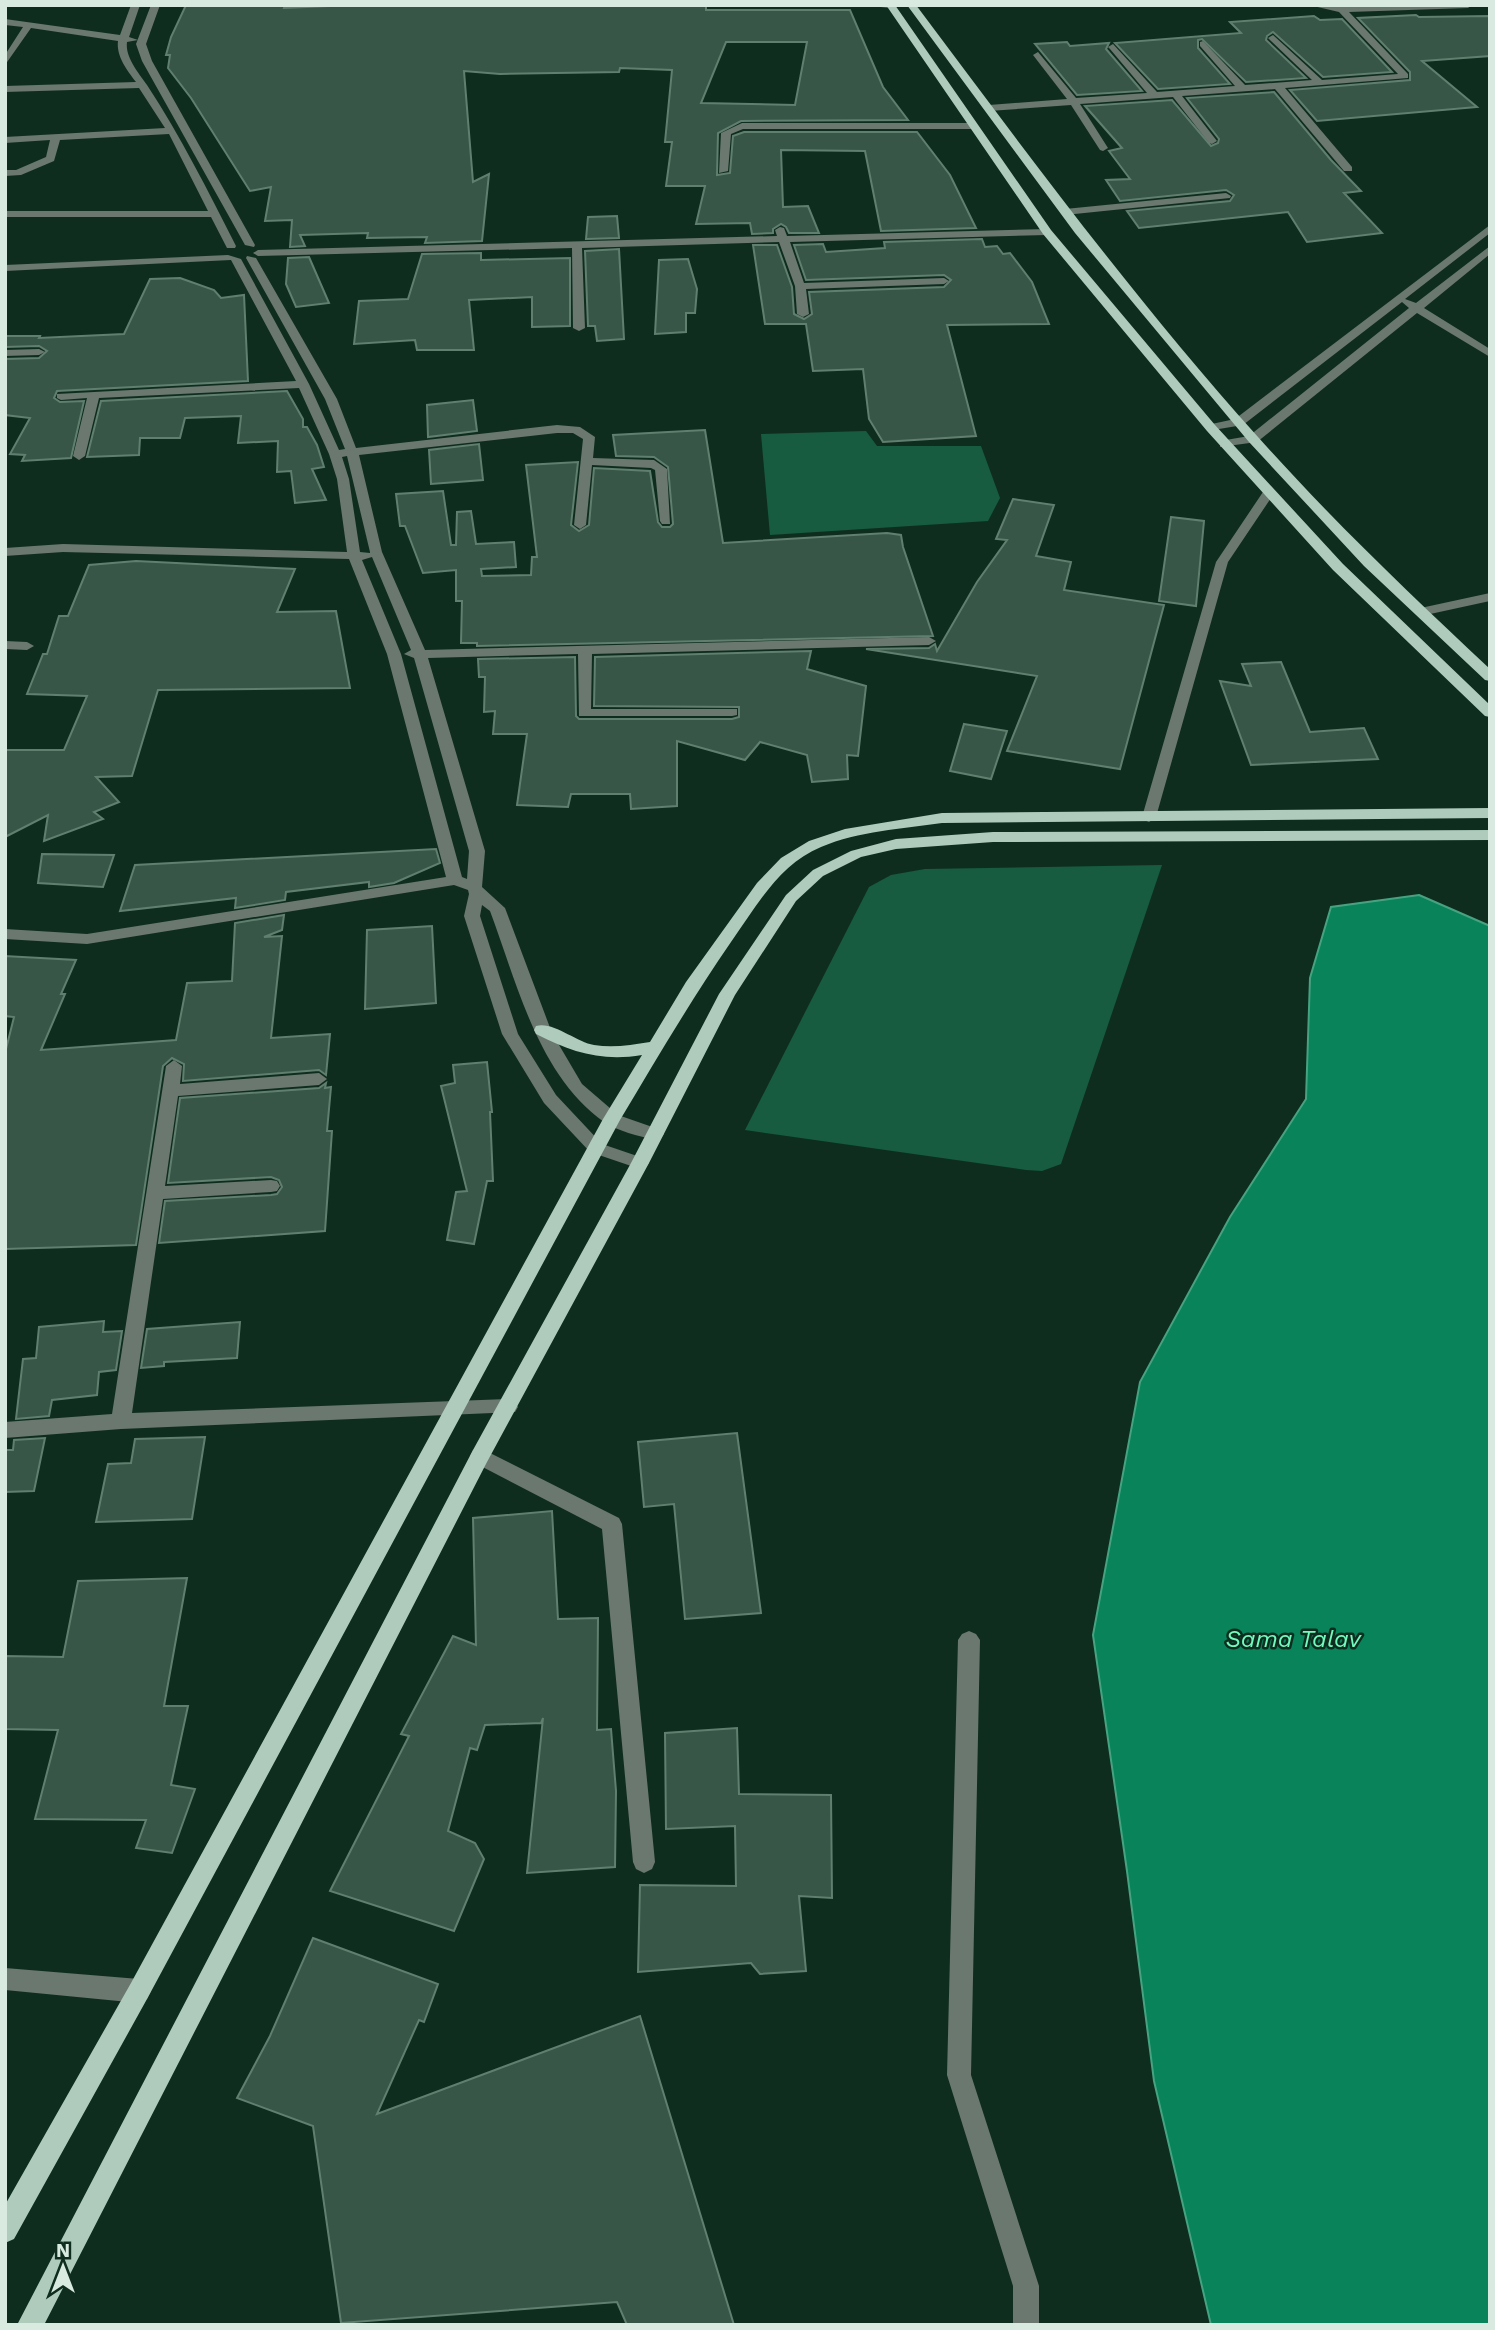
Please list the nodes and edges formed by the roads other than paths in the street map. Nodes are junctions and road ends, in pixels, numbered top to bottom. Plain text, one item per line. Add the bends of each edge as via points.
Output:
1 (135, 5) edge
2 (156, 5) edge
3 (866, 5) edge
4 (890, 5) edge
5 (911, 5) edge
6 (1313, 5) edge
7 (1468, 5) edge
8 (1417, 6) edge
9 (1342, 10) junction
10 (5, 22) edge
11 (29, 25) junction
12 (1273, 38) dead end
13 (123, 39) junction
14 (143, 41) junction
15 (1203, 44) dead end
16 (1113, 47) dead end
17 (1038, 55) dead end
18 (5, 62) edge
19 (1320, 83) junction
20 (141, 85) junction
21 (1278, 86) junction
22 (5, 89) edge
23 (1242, 89) junction
24 (1176, 94) junction
25 (1154, 95) junction
26 (1073, 101) junction
27 (989, 108) junction
28 (973, 126) junction
29 (172, 131) junction
30 (55, 138) junction
31 (5, 140) edge
32 (1212, 141) dead end
33 (1103, 148) dead end
34 (1348, 169) dead end
35 (723, 171) dead end
36 (5, 173) edge
37 (1226, 196) dead end
38 (1065, 212) junction
39 (213, 214) junction
40 (5, 215) edge
41 (1044, 228) junction
42 (1490, 228) edge
43 (781, 235) junction
44 (577, 245) junction
45 (1490, 249) edge
46 (254, 251) junction
47 (230, 253) junction
48 (5, 259) edge
49 (5, 268) edge
50 (944, 281) dead end
51 (800, 286) junction
52 (1401, 298) junction
53 (1416, 308) junction
54 (803, 314) dead end
55 (579, 328) dead end
56 (39, 352) dead end
57 (5, 353) edge
58 (1490, 354) edge
59 (303, 384) junction
60 (94, 393) junction
61 (61, 396) dead end
62 (1239, 422) junction
63 (1211, 428) junction
64 (1253, 439) junction
65 (1224, 443) junction
66 (352, 452) junction
67 (335, 454) junction
68 (79, 456) dead end
69 (587, 461) junction
70 (1269, 492) junction
71 (666, 522) dead end
72 (580, 525) dead end
73 (5, 552) edge
74 (377, 555) junction
75 (354, 556) junction
76 (1490, 597) edge
77 (1421, 612) junction
78 (929, 641) dead end
79 (5, 645) edge
80 (27, 646) dead end
81 (586, 650) junction
82 (420, 653) junction
83 (394, 654) junction
84 (1490, 677) edge
85 (732, 712) dead end
86 (1490, 713) edge
87 (1490, 813) edge
88 (1149, 817) junction
89 (1490, 835) edge
90 (455, 880) junction
91 (475, 890) junction
92 (5, 934) edge
93 (542, 1030) junction
94 (655, 1047) junction
95 (174, 1066) dead end
96 (320, 1079) dead end
97 (172, 1091) junction
98 (612, 1119) junction
99 (655, 1133) junction
100 (596, 1148) junction
101 (640, 1163) junction
102 (271, 1186) dead end
103 (156, 1192) junction
104 (508, 1407) junction
105 (453, 1408) junction
106 (121, 1421) junction
107 (5, 1430) edge
108 (480, 1457) junction
109 (969, 1640) dead end
110 (644, 1862) dead end
111 (5, 1979) edge
112 (138, 1990) junction
113 (5, 2230) edge
114 (30, 2325) edge
115 (1026, 2325) edge

1 - 13 street
2 - 14 street
3 - 4 street
4 - 28 main road
5 - 27 main road
6 - 9 street
7 - 8 street
8 - 9 street
9 - 19 street via 1405,76
10 - 11 street
11 - 13 street
11 - 18 street
12 - 19 street
13 - 14 street
13 - 20 street via 127,62
14 - 46 street via 141,47 165,97
15 - 23 street
16 - 25 street
17 - 26 street
19 - 21 street
20 - 22 street
20 - 29 street
21 - 23 street
21 - 34 street
23 - 24 street
24 - 25 street
24 - 32 street
25 - 26 street
26 - 27 street
26 - 33 street
27 - 38 main road
28 - 35 street via 742,125 726,133
28 - 41 main road
29 - 30 street
29 - 39 street
30 - 31 street
30 - 36 street via 50,159 17,173
37 - 38 street
38 - 62 main road
39 - 40 street
39 - 47 street
41 - 43 street
41 - 63 main road
42 - 52 street
43 - 44 street
43 - 46 street
43 - 51 street
44 - 46 street
44 - 55 street
45 - 53 street
46 - 47 street
46 - 66 street via 331,399
47 - 48 street
47 - 49 street
47 - 59 street
50 - 51 street
51 - 54 street
52 - 53 street
52 - 62 street
53 - 58 street
53 - 64 street
56 - 57 street
59 - 60 street
59 - 67 street
60 - 61 street
60 - 68 street
62 - 63 street
62 - 64 main road
63 - 65 main road
64 - 65 street
64 - 77 main road
65 - 70 main road
66 - 67 street
66 - 69 street via 557,429 576,430 589,437
66 - 74 street
67 - 75 street
69 - 71 street via 654,464 661,469
69 - 72 street
70 - 86 main road via 1338,567
70 - 88 street via 1222,562
73 - 75 street via 63,548
74 - 75 street
74 - 82 street
75 - 83 street
76 - 77 street
77 - 84 main road
78 - 81 street
79 - 80 street
81 - 82 street
81 - 85 street via 584,713
82 - 83 street
82 - 91 street via 477,851
83 - 90 street
87 - 88 main road
88 - 94 main road via 942,818 850,832 814,844 786,861 762,886
89 - 99 main road via 993,836 896,844 856,854 818,873 791,898 727,994
90 - 91 street
90 - 92 street via 87,939
91 - 93 street via 497,908
91 - 100 street via 472,915 510,1034 550,1099
93 - 94 main road via 601,1053
93 - 98 street via 576,1088
94 - 98 main road
95 - 97 street
96 - 97 street
97 - 103 street
98 - 99 street
98 - 100 main road
99 - 101 main road
100 - 101 street
100 - 105 main road
101 - 104 main road
102 - 103 street
103 - 106 street
104 - 105 street
104 - 108 main road
105 - 106 street
105 - 112 main road
106 - 107 street
108 - 110 street via 612,1524
108 - 114 main road
109 - 115 street via 959,2075 1027,2286
111 - 112 street
112 - 113 main road

